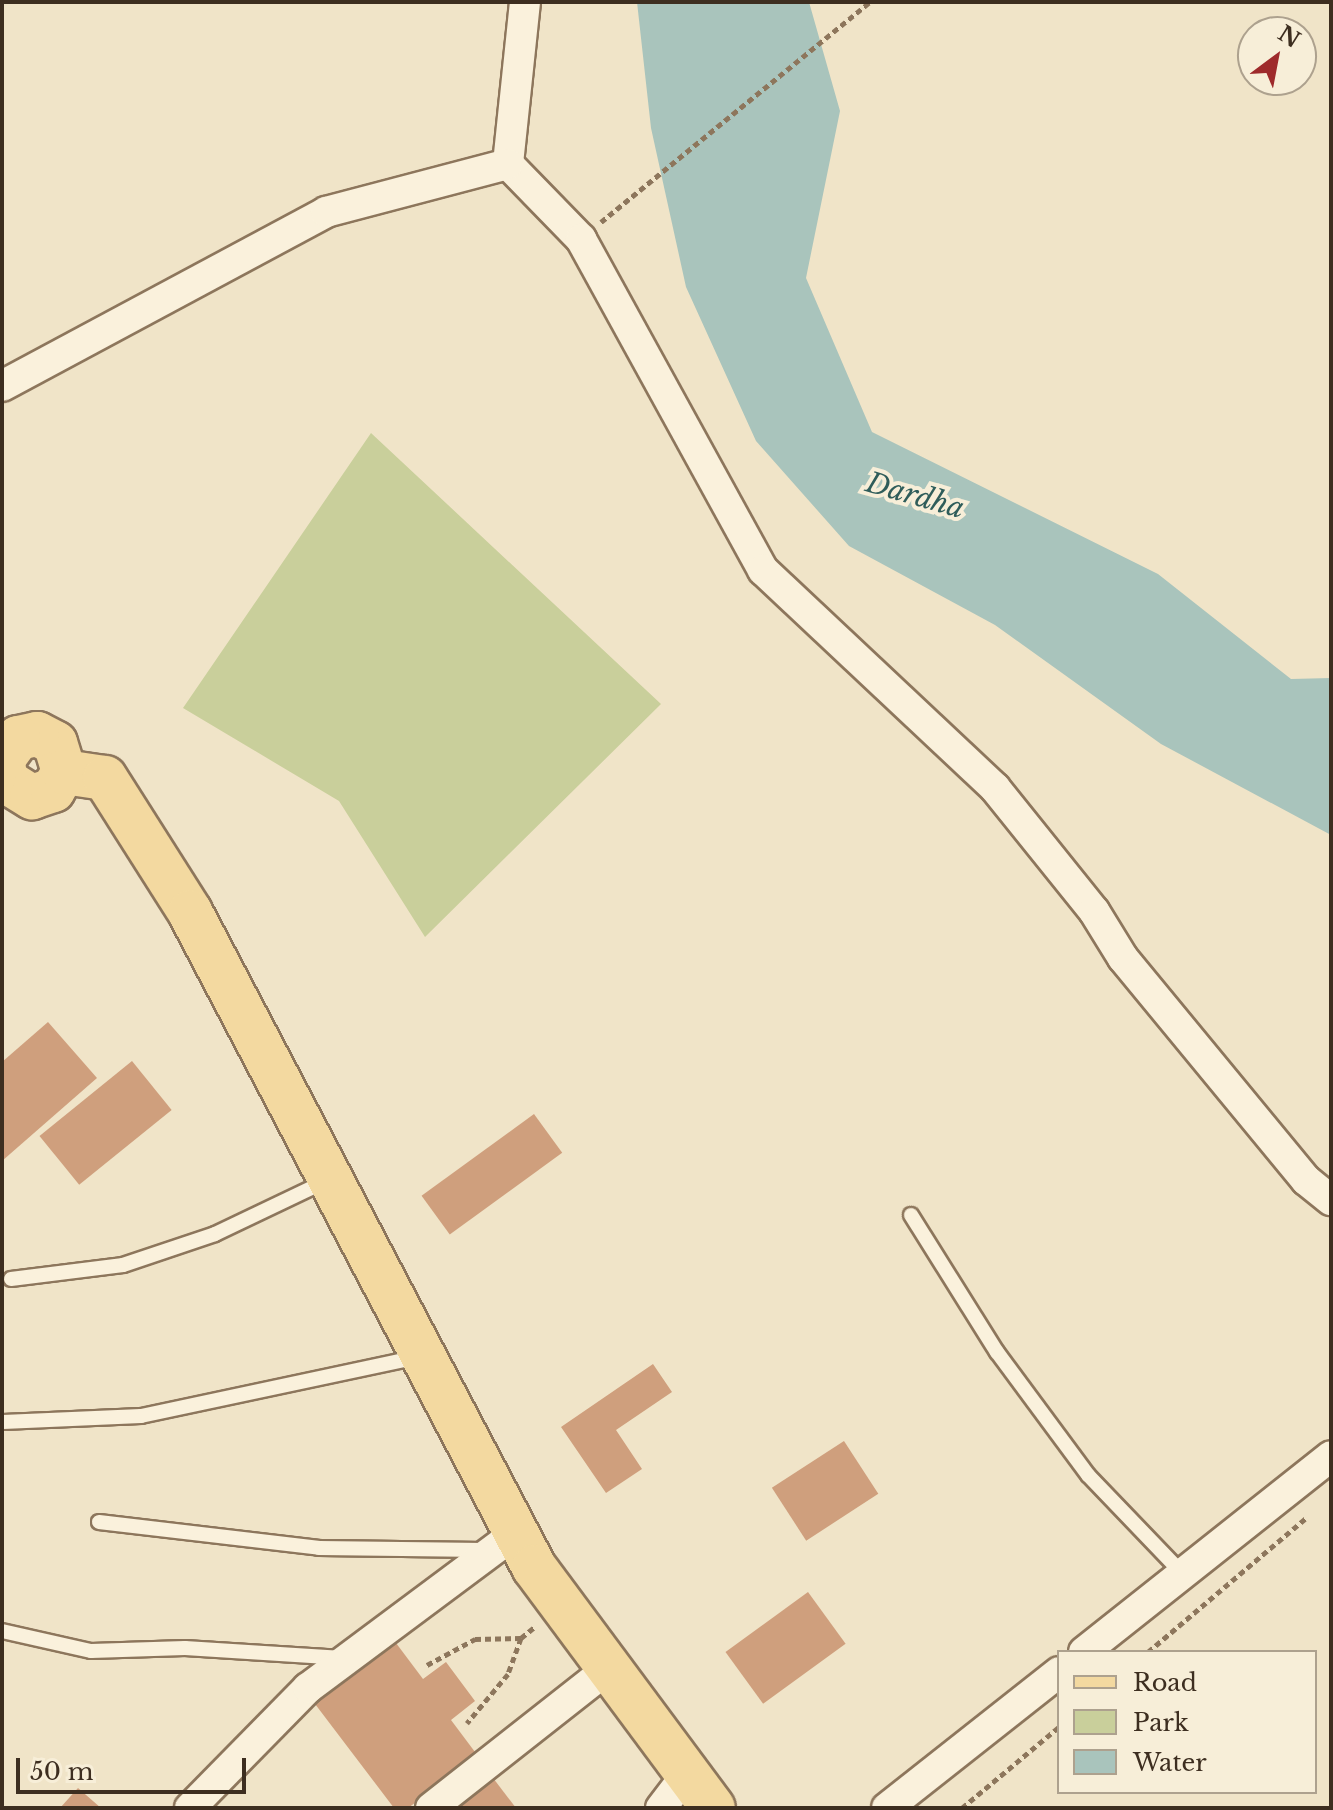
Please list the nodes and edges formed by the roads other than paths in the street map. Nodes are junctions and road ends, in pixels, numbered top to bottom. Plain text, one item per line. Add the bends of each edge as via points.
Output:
1 (525, 2) edge
2 (508, 164) junction
3 (2, 386) edge
4 (2, 759) edge
5 (330, 1179) junction
6 (1331, 1200) edge
7 (911, 1215) dead end
8 (11, 1279) dead end
9 (424, 1357) junction
10 (3, 1422) edge
11 (1331, 1456) edge
12 (99, 1522) dead end
13 (504, 1542) junction
14 (1183, 1574) junction
15 (2, 1631) edge
16 (1087, 1650) edge
17 (348, 1659) junction
18 (609, 1668) junction
19 (1057, 1674) edge
20 (687, 1774) junction
21 (190, 1808) edge
22 (431, 1808) edge
23 (661, 1808) edge
24 (713, 1808) edge
25 (887, 1808) edge

1 - 2 street
2 - 3 street via 326,212
2 - 6 street via 581,239 763,570 995,788 1094,911 1123,958 1306,1180
4 - 5 main road via 18,738 37,734 55,743 64,772 105,778 190,912
5 - 8 lane via 215,1234 123,1265
5 - 9 main road
7 - 14 lane via 997,1352 1088,1475
9 - 10 lane via 141,1416
9 - 13 main road
11 - 14 street
12 - 13 lane via 319,1548
13 - 17 street
13 - 18 main road via 534,1567
14 - 16 street
15 - 17 lane via 91,1651 185,1648
17 - 21 street via 308,1688
18 - 20 main road
18 - 22 street
19 - 25 street
20 - 23 street
20 - 24 main road

